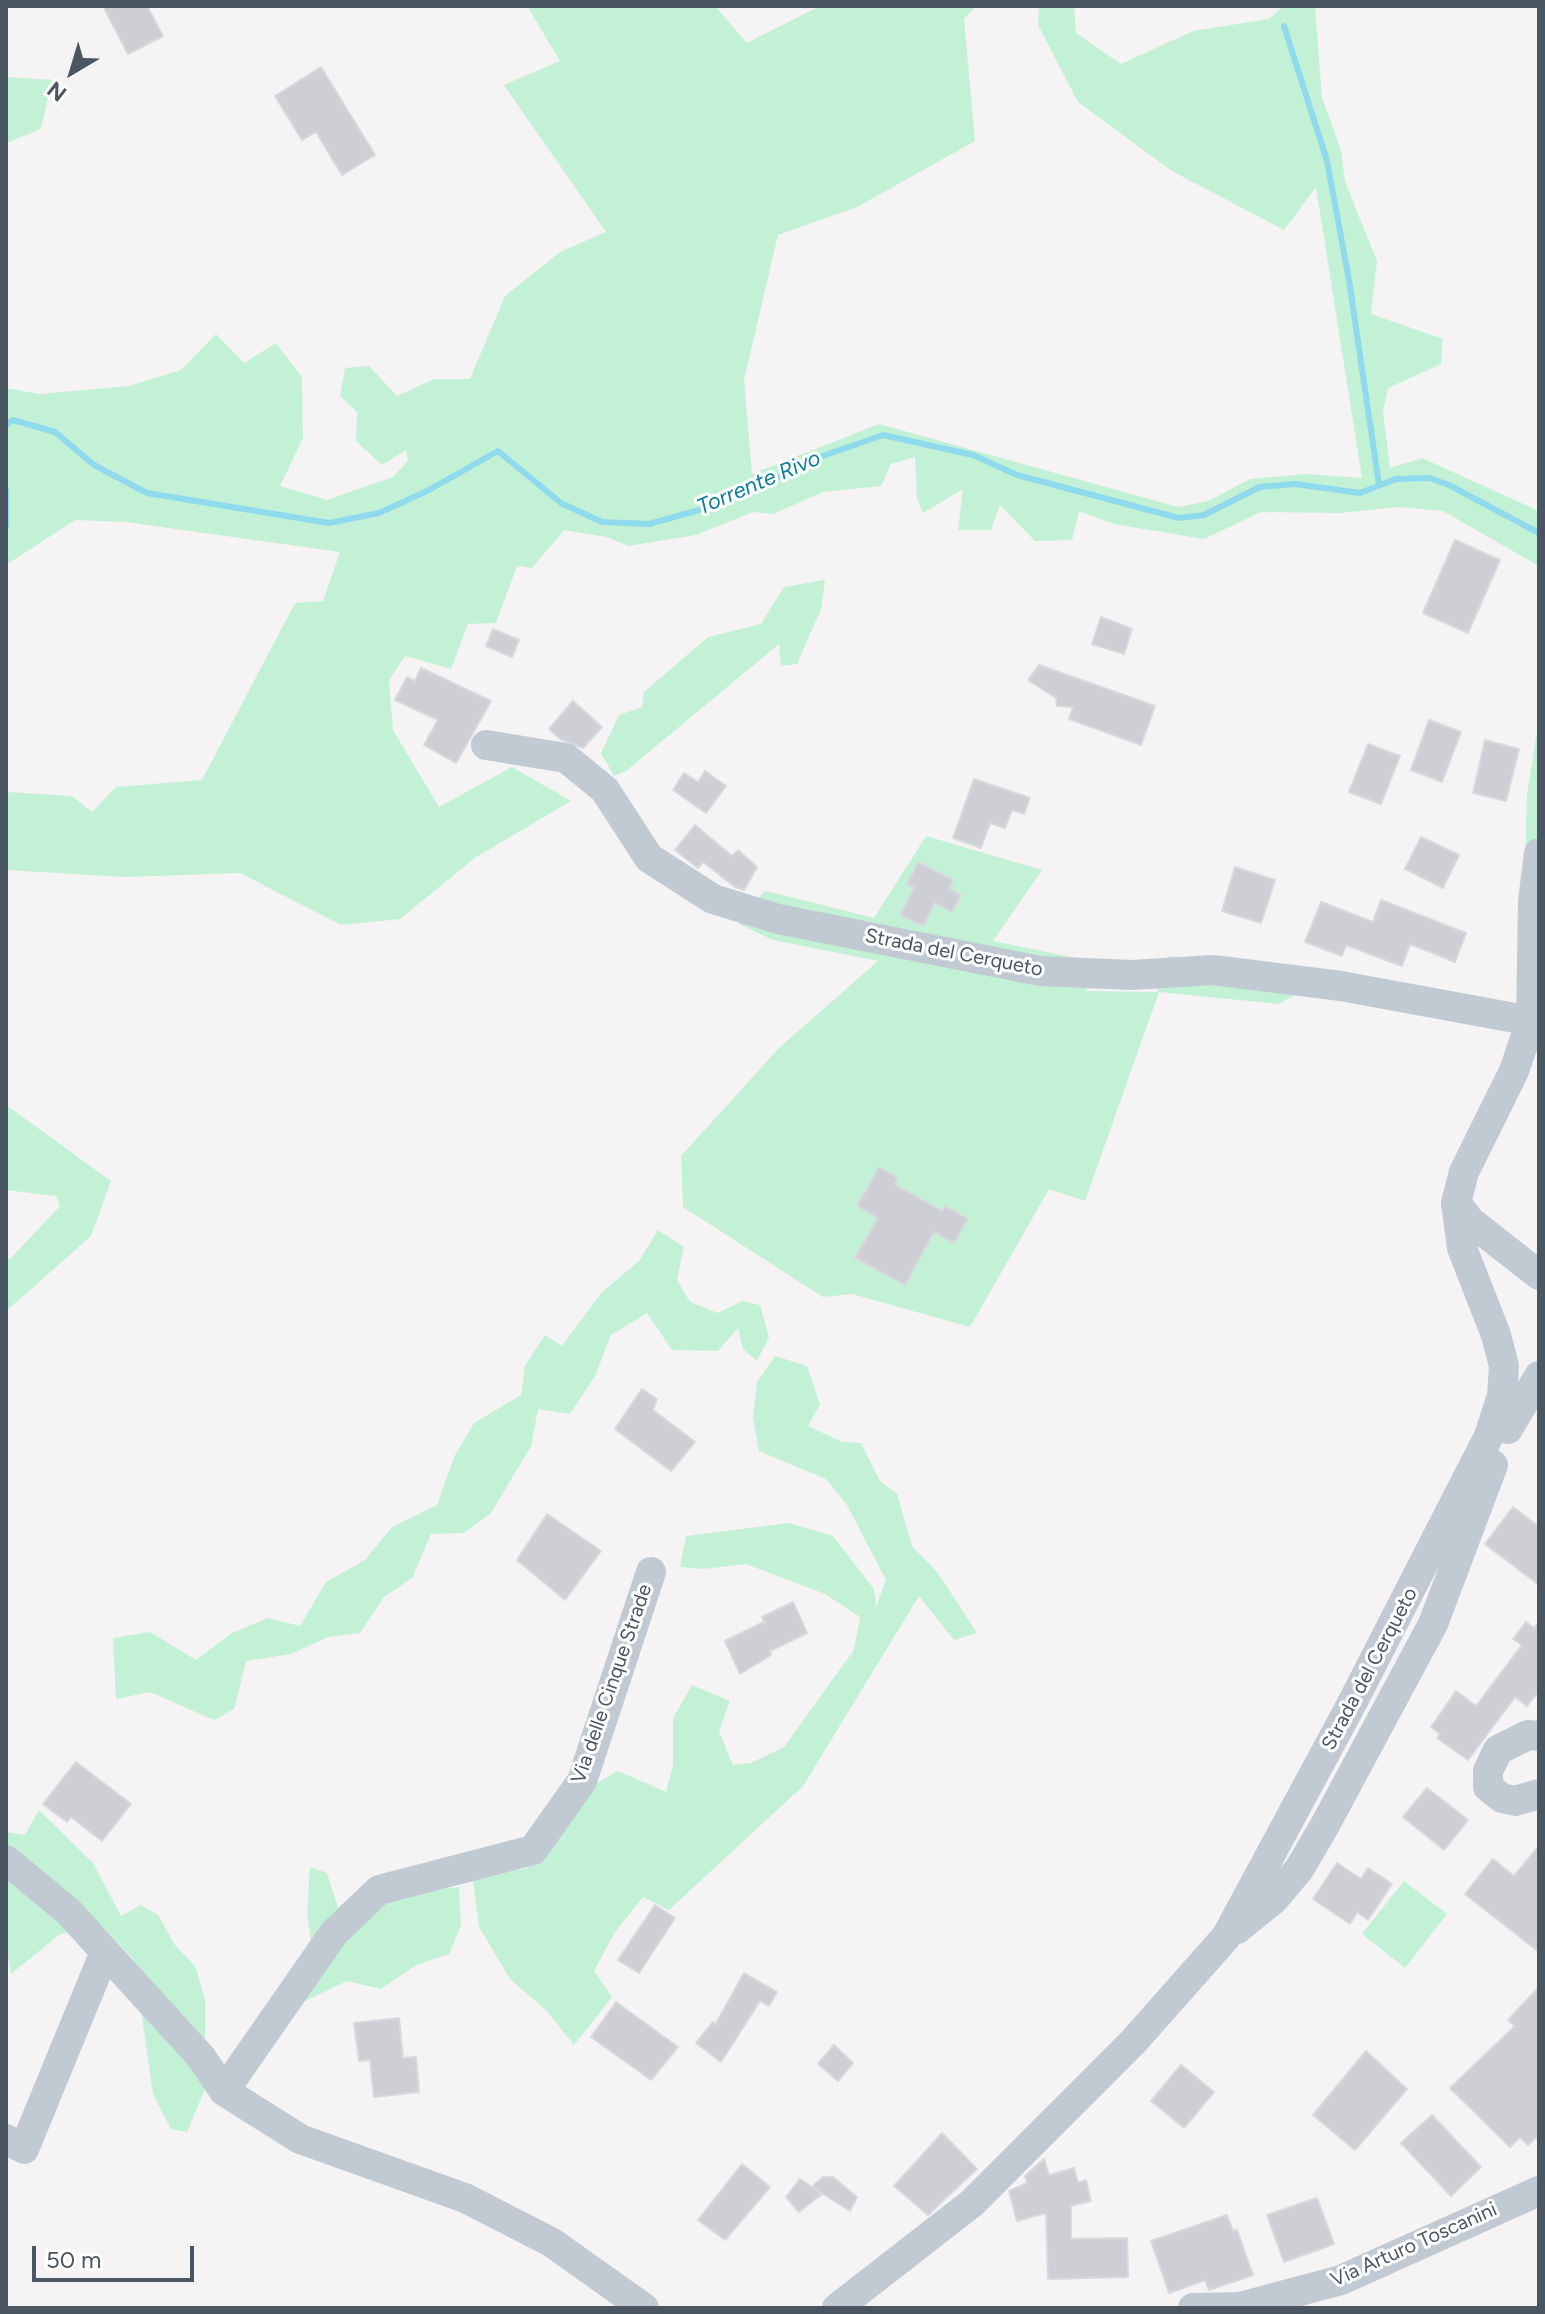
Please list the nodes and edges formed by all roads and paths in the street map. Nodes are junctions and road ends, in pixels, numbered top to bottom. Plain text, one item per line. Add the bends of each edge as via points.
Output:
1 (486, 745) dead end
2 (1539, 853) edge
3 (1531, 1021) junction
4 (1527, 1076) edge
5 (1456, 1203) junction
6 (1539, 1275) edge
7 (1539, 1376) edge
8 (1502, 1396) junction
9 (1508, 1429) junction
10 (651, 1572) dead end
11 (1539, 1736) edge
12 (1539, 1794) edge
13 (6, 1860) edge
14 (1226, 1937) junction
15 (105, 1952) junction
16 (224, 2091) junction
17 (6, 2139) edge
18 (1539, 2191) edge
19 (644, 2308) edge
20 (837, 2308) edge
21 (1193, 2308) edge

1 - 3 street, Strada del Cerqueto via 566,758 605,790 649,858 713,899 778,919 1040,971 1132,975 1213,970 1341,986
2 - 3 street, Strada del Cerqueto
3 - 4 street, Strada del Cerqueto
4 - 5 street, Strada del Cerqueto via 1464,1172
5 - 6 street via 1486,1235
5 - 8 street, Strada del Cerqueto via 1462,1248 1504,1366
7 - 9 street, Strada del Cerqueto
8 - 9 street, Strada del Cerqueto
8 - 14 street, Strada del Cerqueto via 1489,1436 1443,1530
9 - 14 street, Strada del Cerqueto via 1433,1624 1325,1825 1274,1899
10 - 16 street, Via delle Cinque Strade via 582,1781 533,1850 379,1890 334,1933
11 - 12 street via 1528,1735 1498,1750 1488,1771 1488,1787 1502,1798 1515,1801
13 - 15 street via 68,1911
14 - 20 street, Strada del Cerqueto via 1133,2042 972,2203
15 - 16 street via 201,2057
15 - 17 street via 24,2149
16 - 19 street via 300,2139 465,2198 551,2242
18 - 21 street, Via Arturo Toscanini via 1341,2280 1240,2307

